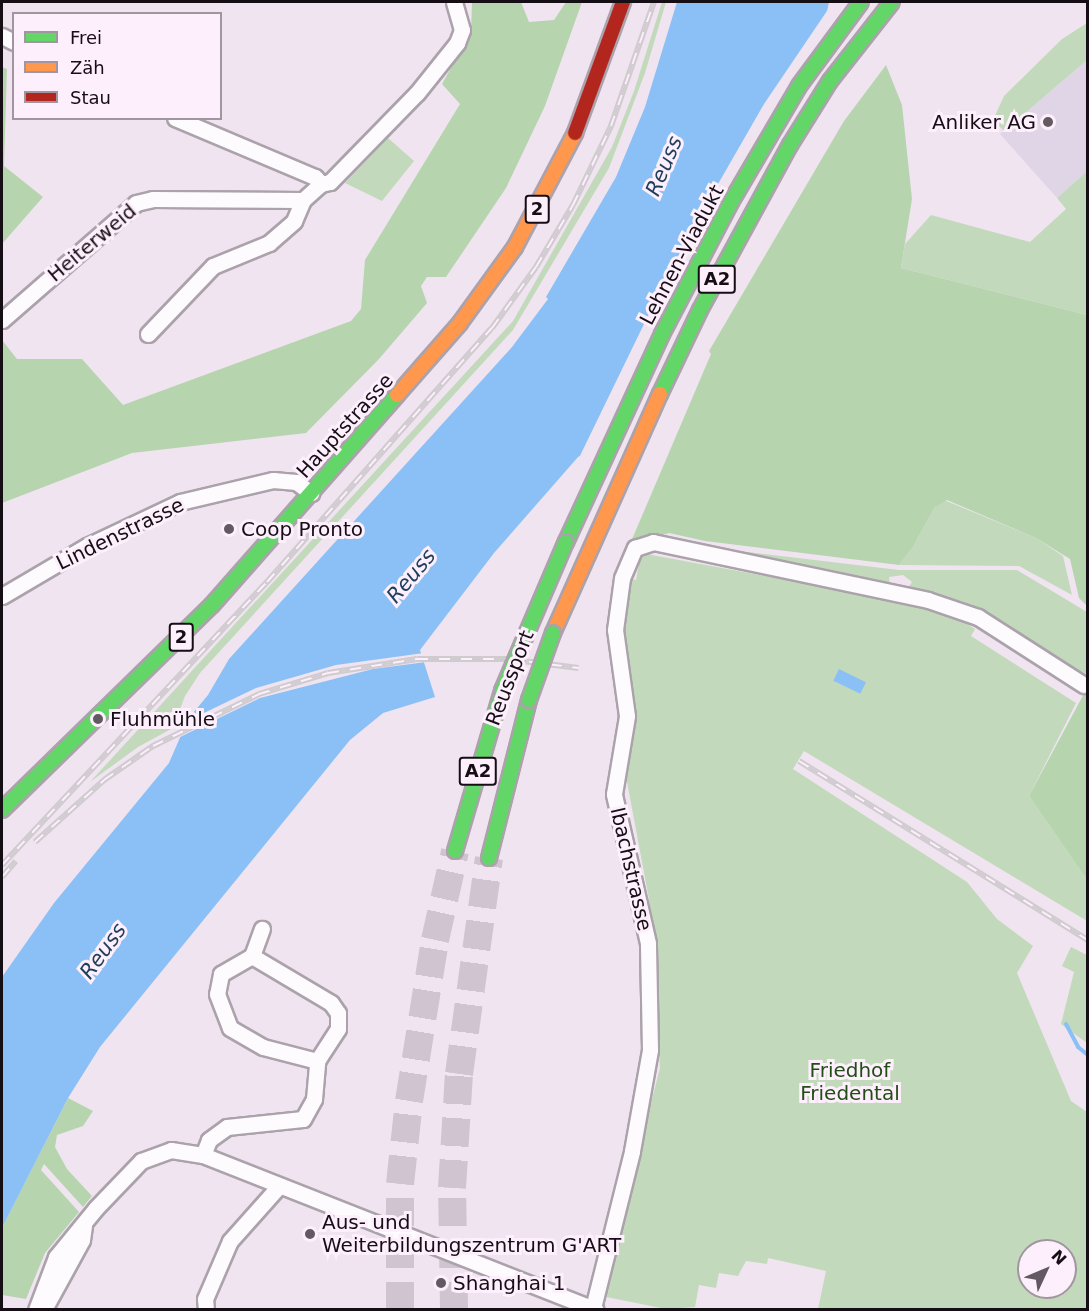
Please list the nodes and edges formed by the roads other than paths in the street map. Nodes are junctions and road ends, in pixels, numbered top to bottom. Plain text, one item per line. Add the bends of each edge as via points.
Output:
1 (454, 2) edge
2 (622, 2) edge
3 (861, 2) edge
4 (892, 2) edge
5 (180, 120) edge
6 (321, 184) junction
7 (303, 201) junction
8 (2, 320) edge
9 (148, 334) dead end
10 (311, 493) junction
11 (566, 542) joint
12 (2, 596) edge
13 (1084, 685) dead end
14 (2, 810) edge
15 (455, 851) tunnel mouth
16 (489, 858) tunnel mouth
17 (262, 929) dead end
18 (252, 956) junction
19 (317, 1061) junction
20 (203, 1155) junction
21 (279, 1186) junction
22 (40, 1306) edge
23 (594, 1309) edge
24 (206, 1310) edge

1 - 6 street via 462,30 441,66 330,182
2 - 10 main road, Hauptstrasse / 2 via 578,126 515,247 460,323
3 - 11 main road, Lehnen-Viadukt / A2 via 799,86 731,202 662,334
4 - 16 main road, A2, bridge via 864,35 790,146 695,321 592,536 529,700
5 - 6 street via 315,177
6 - 7 street
7 - 8 street, Heiterweid via 153,199 136,203
7 - 9 street via 294,221 277,236 257,249 213,266
10 - 12 street, Lindenstrasse via 296,482 273,480 180,502 87,546
10 - 14 main road, Hauptstrasse / 2 via 184,634
11 - 15 main road, Reussport / A2, bridge via 502,692
13 - 23 street, Ibachstrasse via 978,617 928,600 653,542 634,548 622,578 615,630 627,716 614,794 648,943 650,1050 632,1151
17 - 18 street
18 - 19 street via 331,1003 338,1013 338,1029
18 - 19 street via 221,974 217,994 230,1028 263,1047
19 - 20 street via 314,1099 303,1119 227,1126 209,1140
20 - 21 street
20 - 22 street via 166,1150 141,1161 56,1257
21 - 23 street
21 - 24 street via 230,1241 205,1299

